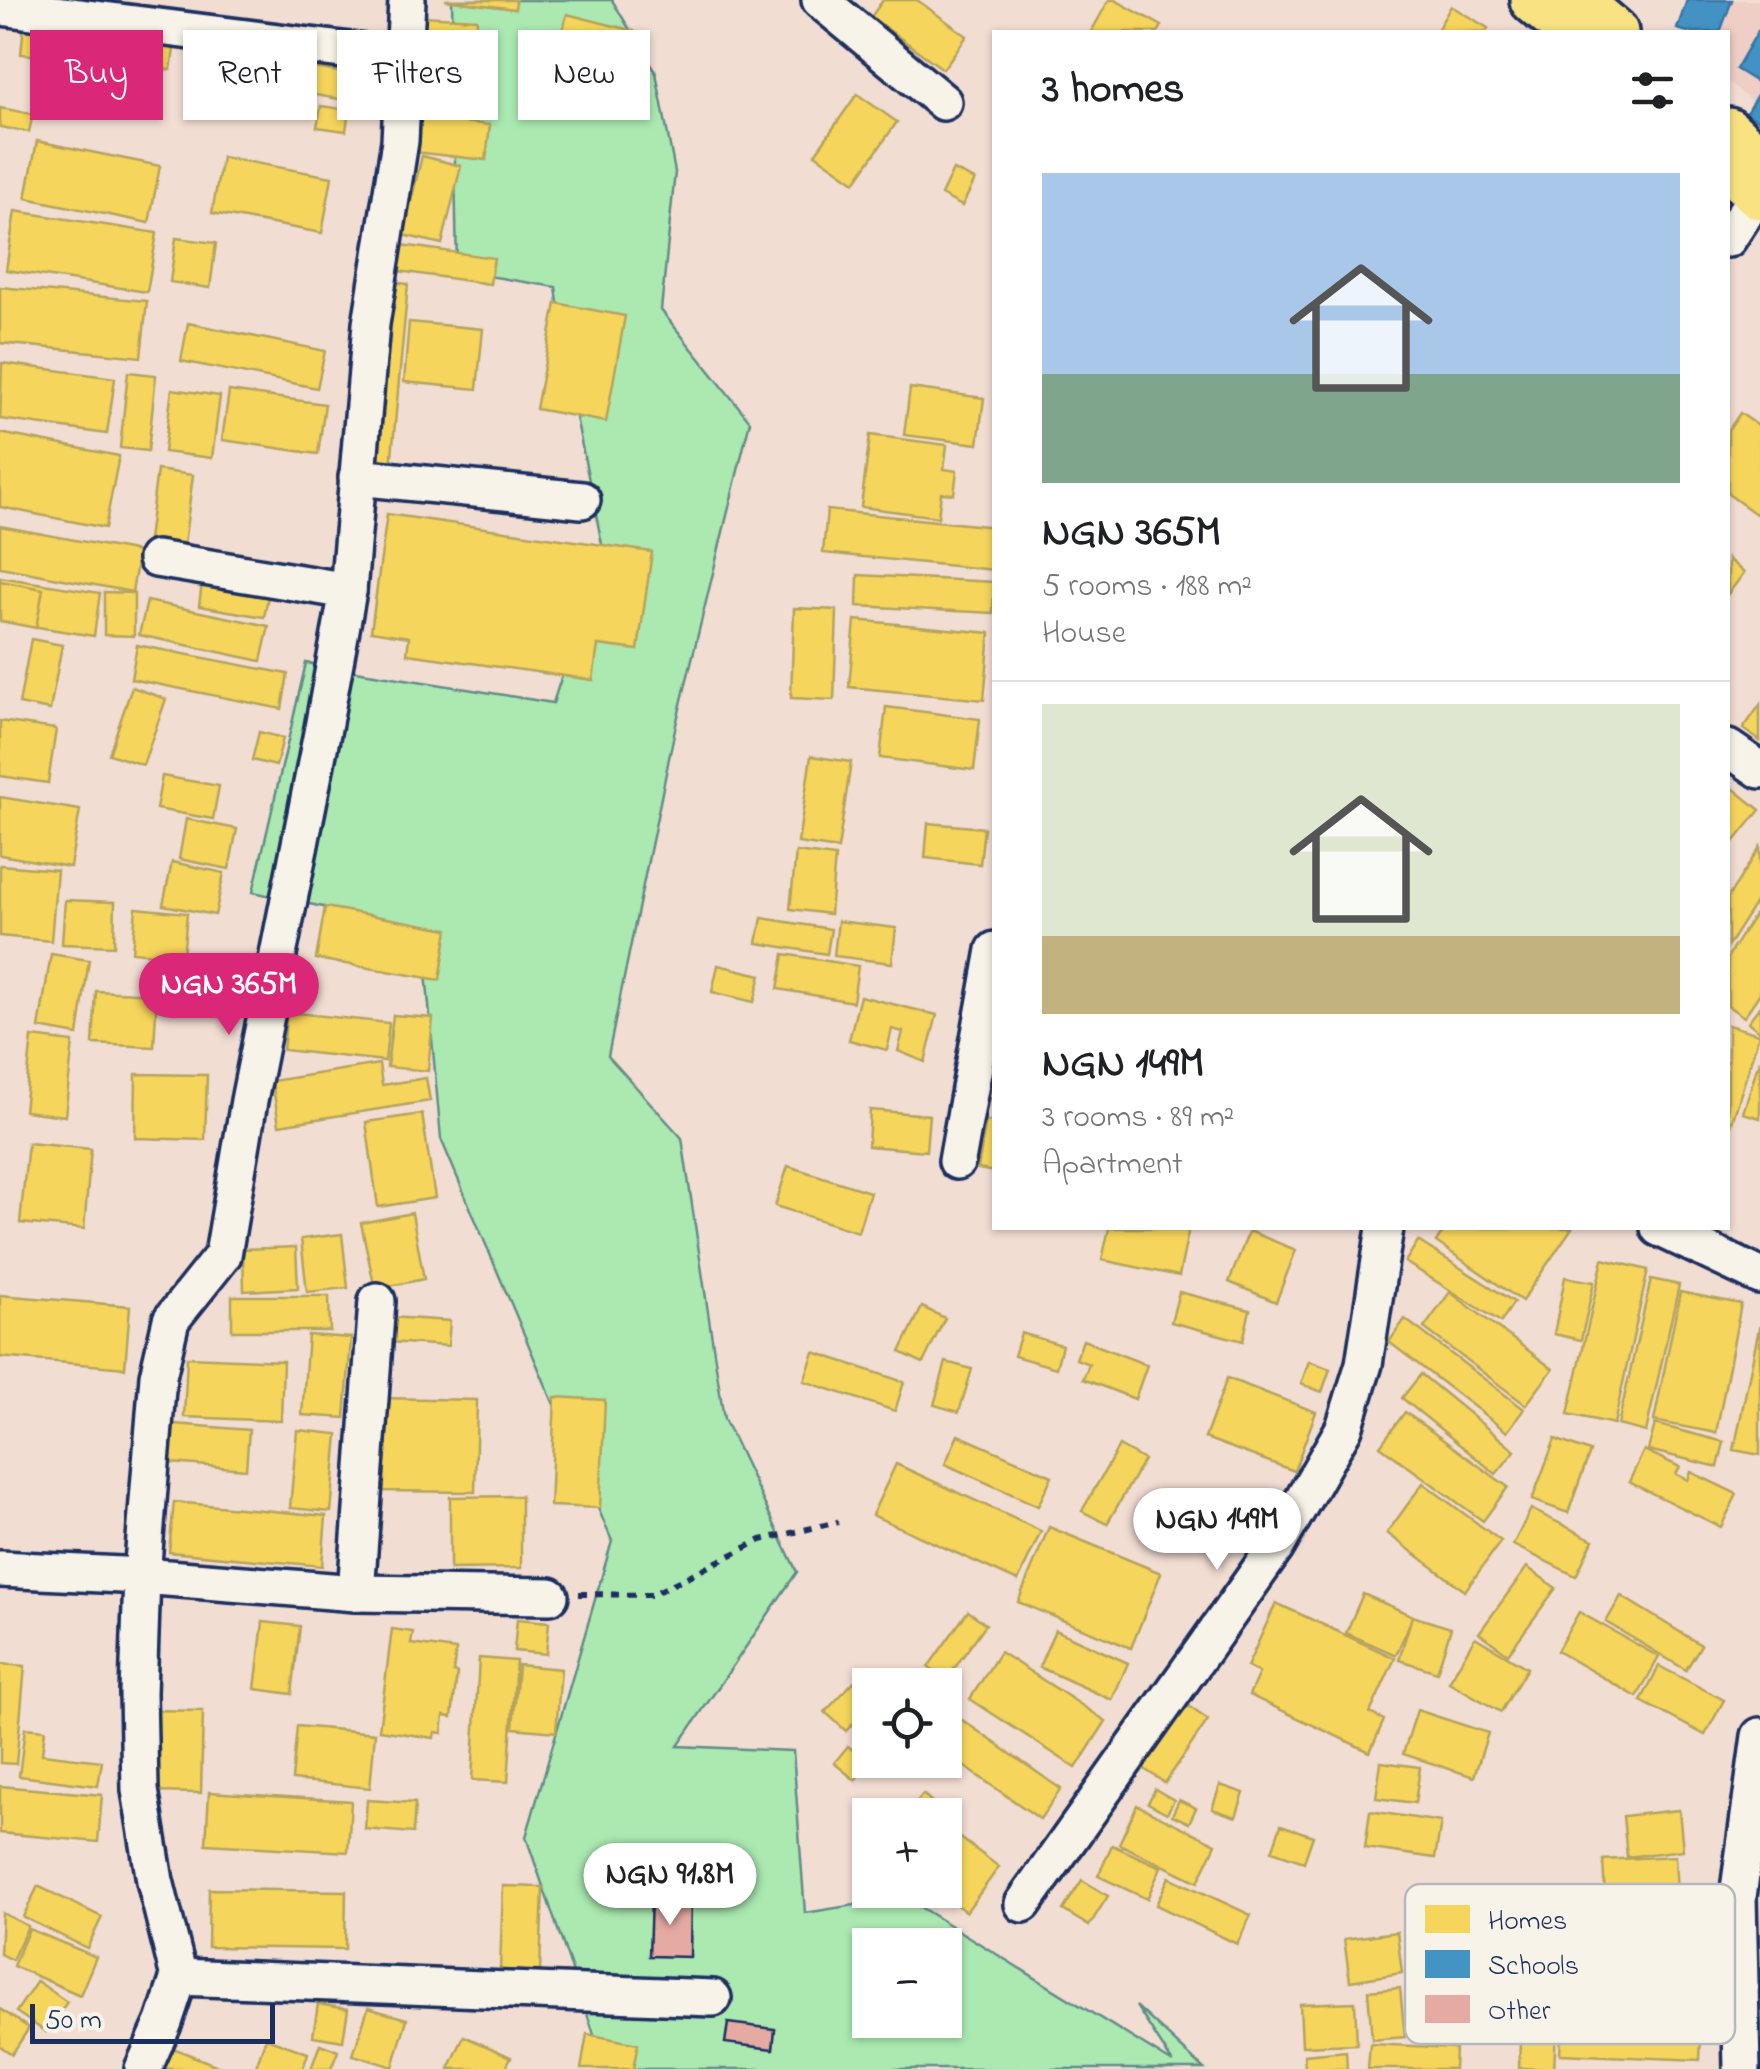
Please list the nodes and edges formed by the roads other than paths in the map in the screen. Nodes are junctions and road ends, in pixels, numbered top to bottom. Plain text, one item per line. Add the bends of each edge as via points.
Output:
1 (407, 0) edge
2 (820, 0) edge
3 (1533, 0) edge
4 (1578, 0) edge
5 (0, 7) edge
6 (406, 30) edge
7 (1568, 30) edge
8 (1613, 30) edge
9 (337, 49) edge
10 (943, 102) dead end
11 (401, 120) edge
12 (1730, 135) edge
13 (1751, 179) edge
14 (1730, 234) edge
15 (357, 477) junction
16 (582, 500) dead end
17 (156, 558) dead end
18 (348, 591) junction
19 (1730, 749) edge
20 (1760, 770) edge
21 (992, 967) edge
22 (957, 1161) dead end
23 (1384, 1230) edge
24 (1663, 1230) edge
25 (1760, 1276) edge
26 (376, 1301) dead end
27 (0, 1569) edge
28 (142, 1576) junction
29 (356, 1593) junction
30 (550, 1596) road end
31 (1760, 1736) edge
32 (1024, 1904) dead end
33 (179, 1977) junction
34 (713, 1998) dead end
35 (143, 2069) edge
36 (1742, 2069) edge

1 - 6 street
2 - 10 street
3 - 7 main road
4 - 8 main road
5 - 9 street
11 - 15 street via 371,324
12 - 13 main road
13 - 14 street
15 - 16 street
15 - 18 street
17 - 18 street
18 - 28 street via 223,1255 171,1320 158,1376
19 - 20 street
21 - 22 street
23 - 32 street via 1364,1364 1344,1428 1276,1547
24 - 25 street
26 - 29 street
27 - 28 street
28 - 29 street
28 - 33 street via 140,1790
29 - 30 street
31 - 36 street via 1738,1897
33 - 34 street
33 - 35 street

